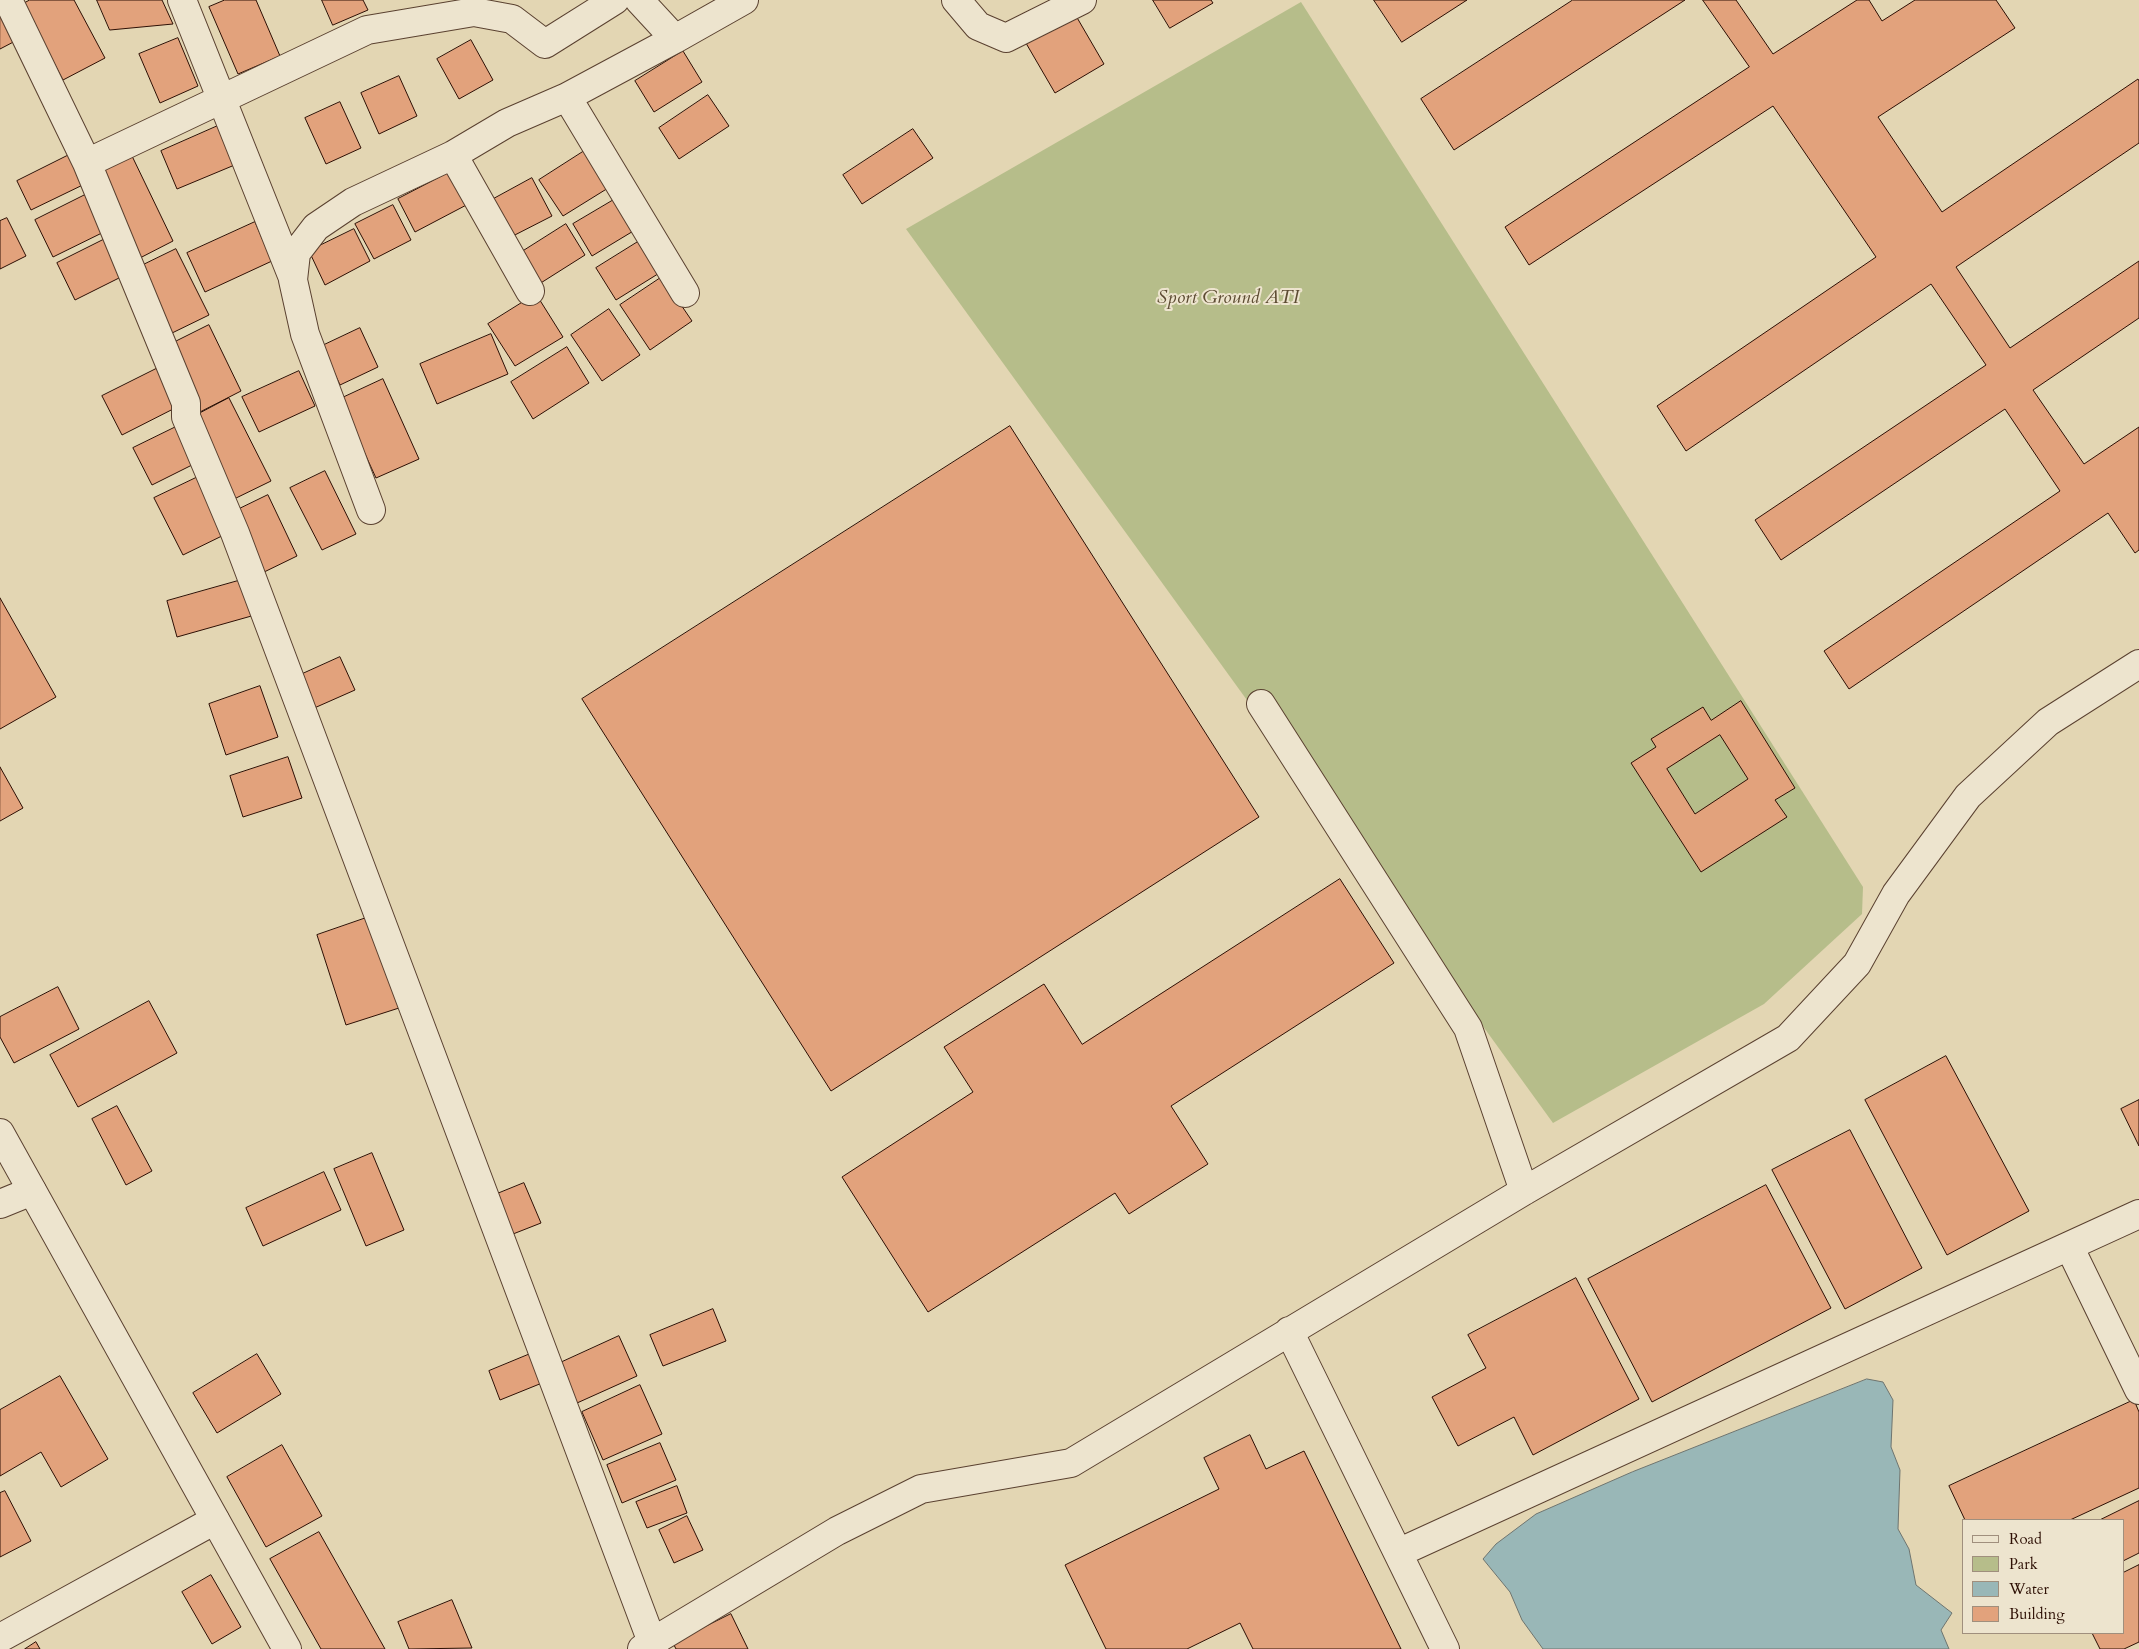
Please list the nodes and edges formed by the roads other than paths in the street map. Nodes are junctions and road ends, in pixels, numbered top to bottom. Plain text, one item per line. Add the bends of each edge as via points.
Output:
1 (8, 0) edge
2 (182, 0) edge
3 (615, 0) edge
4 (639, 0) edge
5 (744, 0) edge
6 (956, 0) edge
7 (1082, 0) edge
8 (675, 39) junction
9 (567, 97) junction
10 (222, 100) junction
11 (453, 154) junction
12 (87, 163) junction
13 (293, 280) junction
14 (530, 291) dead end
15 (685, 292) dead end
16 (371, 510) dead end
17 (2139, 664) edge
18 (1261, 704) dead end
19 (0, 1133) edge
20 (32, 1191) junction
21 (1524, 1191) junction
22 (0, 1204) edge
23 (2139, 1214) edge
24 (2069, 1246) junction
25 (1289, 1331) junction
26 (2139, 1390) edge
27 (215, 1520) junction
28 (1398, 1552) junction
29 (0, 1638) edge
30 (649, 1647) edge
31 (287, 1649) edge
32 (1446, 1649) edge

1 - 12 street
2 - 10 street
3 - 10 street via 545,44 512,19 474,12 368,30
4 - 8 street
5 - 8 street
6 - 7 street via 978,26 1006,38
8 - 9 street
9 - 11 street via 506,123
9 - 15 street
10 - 12 street
10 - 13 street
11 - 13 street via 354,202 316,227 296,253
11 - 14 street
12 - 30 street via 186,403 186,417 236,533
13 - 16 street via 305,334
17 - 21 street via 2048,722 1968,796 1896,894 1857,964 1788,1038
18 - 21 street via 1468,1028
19 - 20 street
20 - 22 street
20 - 27 street
21 - 25 street
23 - 24 street
24 - 26 street
24 - 28 street
25 - 28 street
25 - 30 street via 1071,1463 921,1489 838,1531
27 - 29 street
27 - 31 street
28 - 32 street

